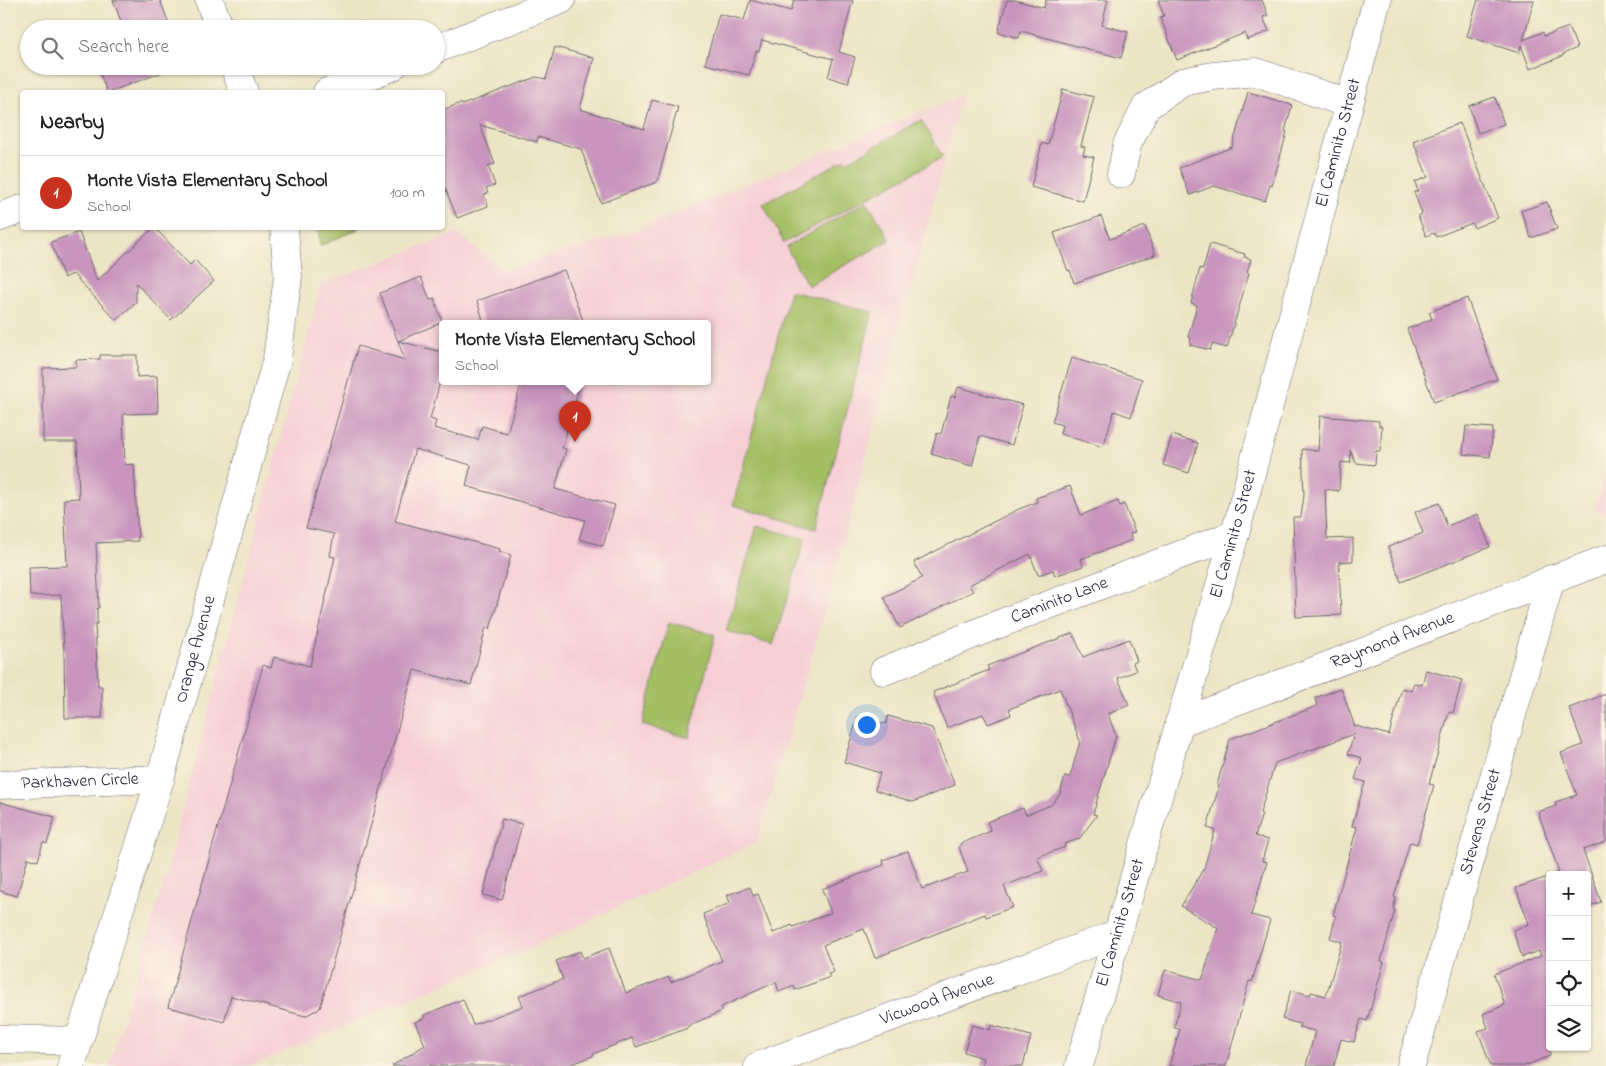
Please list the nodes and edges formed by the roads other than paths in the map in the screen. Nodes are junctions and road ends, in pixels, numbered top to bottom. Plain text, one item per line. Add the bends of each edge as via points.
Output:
1 (209, 0) edge
2 (561, 0) edge
3 (1377, 0) edge
4 (217, 20) edge
5 (445, 45) edge
6 (237, 75) edge
7 (370, 75) edge
8 (243, 90) edge
9 (332, 90) edge
10 (1349, 104) junction
11 (1122, 174) dead end
12 (20, 210) edge
13 (0, 217) edge
14 (284, 230) edge
15 (1235, 534) junction
16 (1606, 559) edge
17 (1551, 580) junction
18 (884, 671) dead end
19 (1178, 723) junction
20 (160, 779) junction
21 (0, 786) edge
22 (1117, 934) junction
23 (0, 1039) edge
24 (75, 1053) edge
25 (758, 1066) edge
26 (1079, 1066) edge
27 (1411, 1066) edge

1 - 4 street
2 - 5 street
3 - 10 street, El Caminito Street
6 - 8 street
7 - 9 street
10 - 11 street via 1256,72 1183,82 1146,107 1127,145
10 - 15 street, El Caminito Street
12 - 13 street
14 - 20 street, Orange Avenue via 288,278 277,359
15 - 18 street, Caminito Lane
15 - 19 street, El Caminito Street
16 - 17 street, Raymond Avenue
17 - 19 street, Raymond Avenue
17 - 27 street, Stevens Street
19 - 22 street, El Caminito Street
20 - 21 street, Parkhaven Circle
20 - 24 street, Orange Avenue
22 - 25 street, Vicwood Avenue
22 - 26 street, El Caminito Street
23 - 24 street

